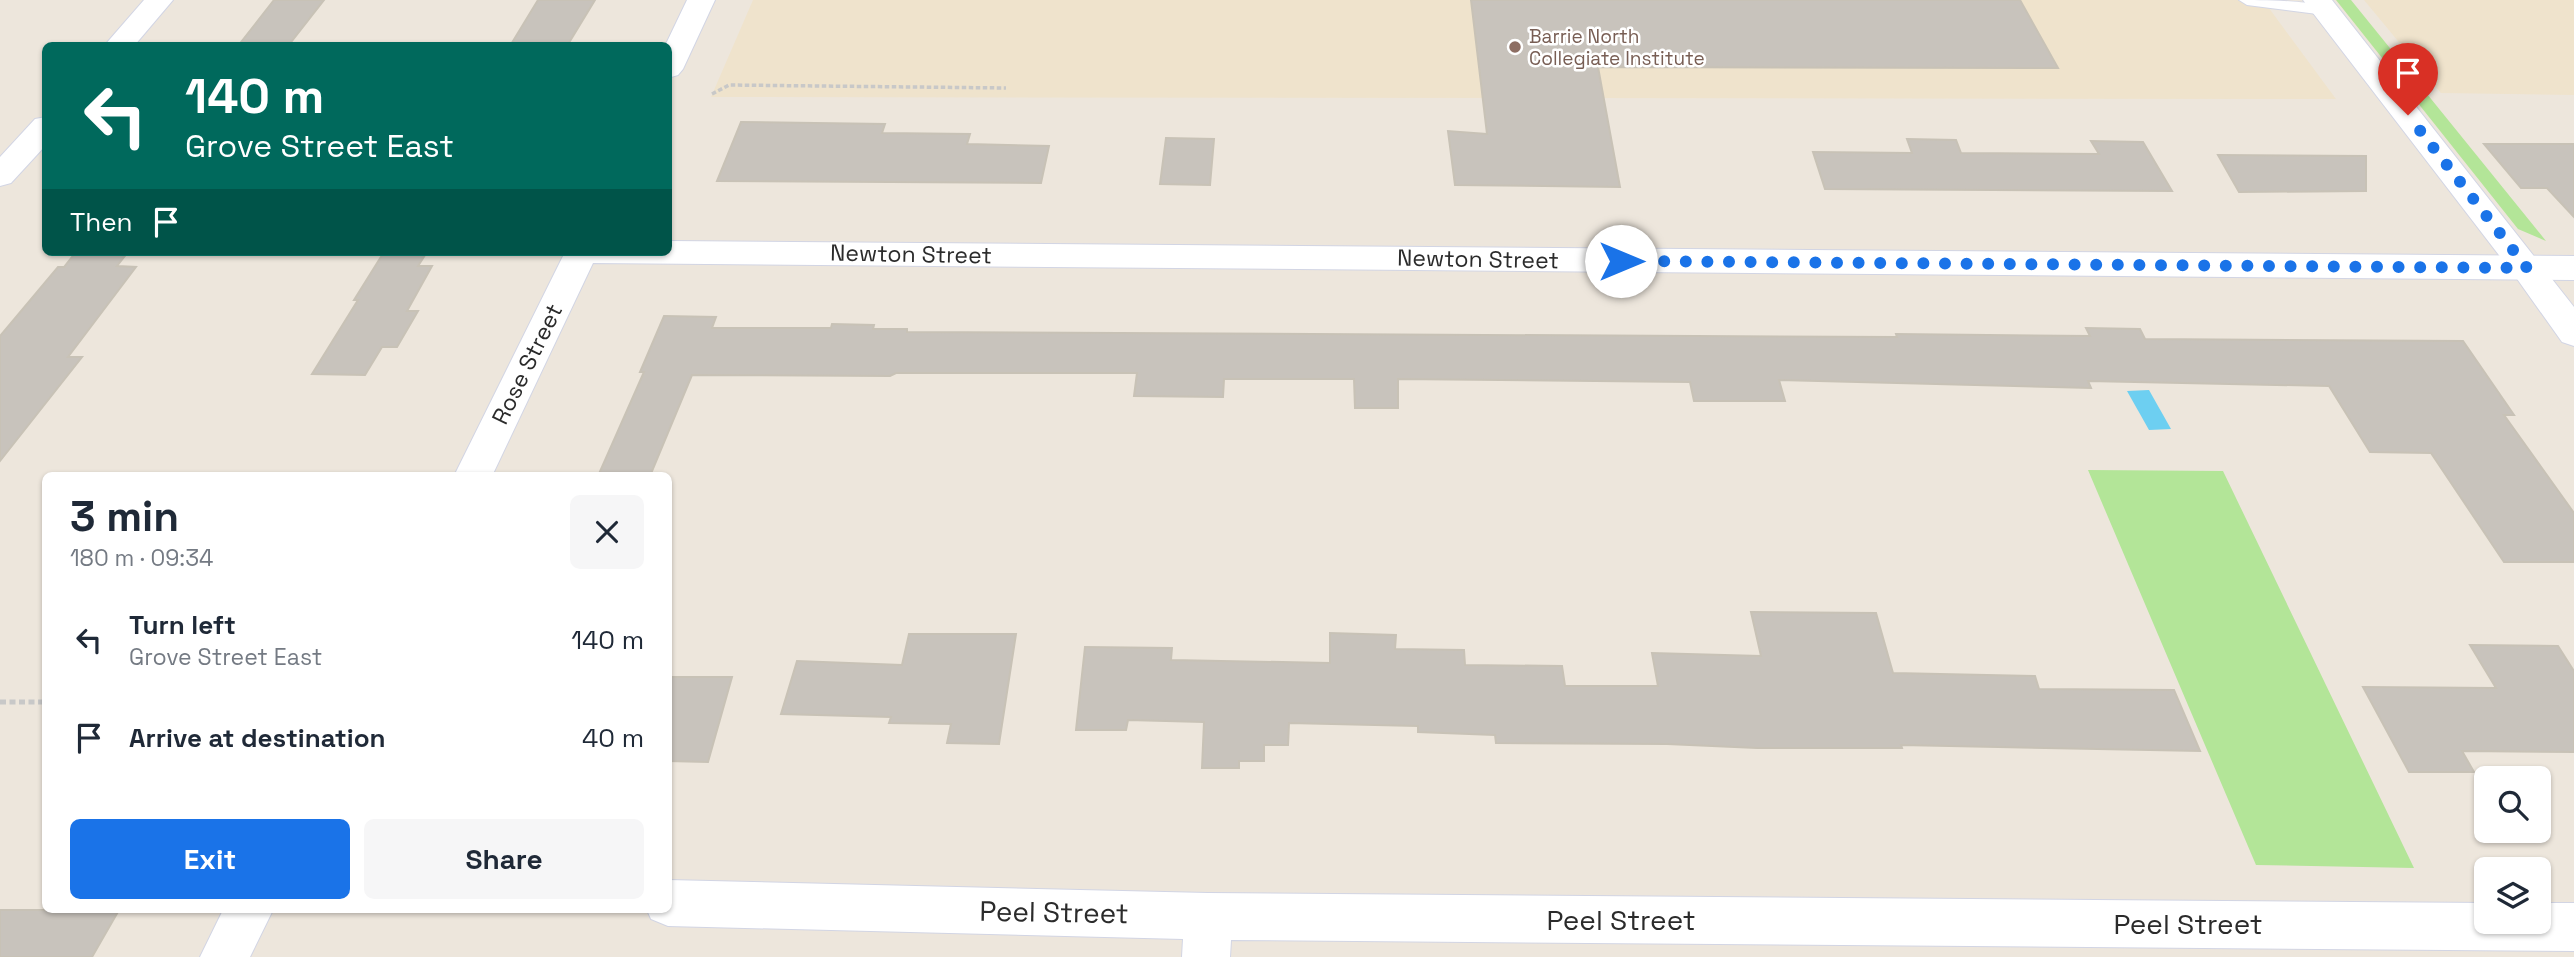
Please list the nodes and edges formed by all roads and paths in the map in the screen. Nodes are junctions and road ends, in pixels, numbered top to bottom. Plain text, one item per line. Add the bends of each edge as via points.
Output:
1 (159, 0) edge
2 (701, 0) edge
3 (2248, 0) edge
4 (2321, 5) edge
5 (122, 42) edge
6 (672, 61) edge
7 (1006, 88) dead end
8 (712, 94) dead end
9 (42, 129) edge
10 (0, 176) edge
11 (672, 253) edge
12 (580, 256) edge
13 (2527, 268) junction
14 (2574, 268) edge
15 (2574, 332) edge
16 (475, 472) edge
17 (0, 702) edge
18 (42, 702) edge
19 (672, 903) edge
20 (247, 913) edge
21 (2574, 928) edge
22 (1207, 937) edge
23 (224, 957) edge

1 - 5 street
2 - 6 street
3 - 4 lane
4 - 13 street
7 - 8 path via 729,85
9 - 10 street
11 - 13 street, Newton Street
12 - 16 street, Rose Street
13 - 14 street, Newton Street
13 - 15 street
17 - 18 path
19 - 22 street, Peel Street
20 - 23 street
21 - 22 street, Peel Street

